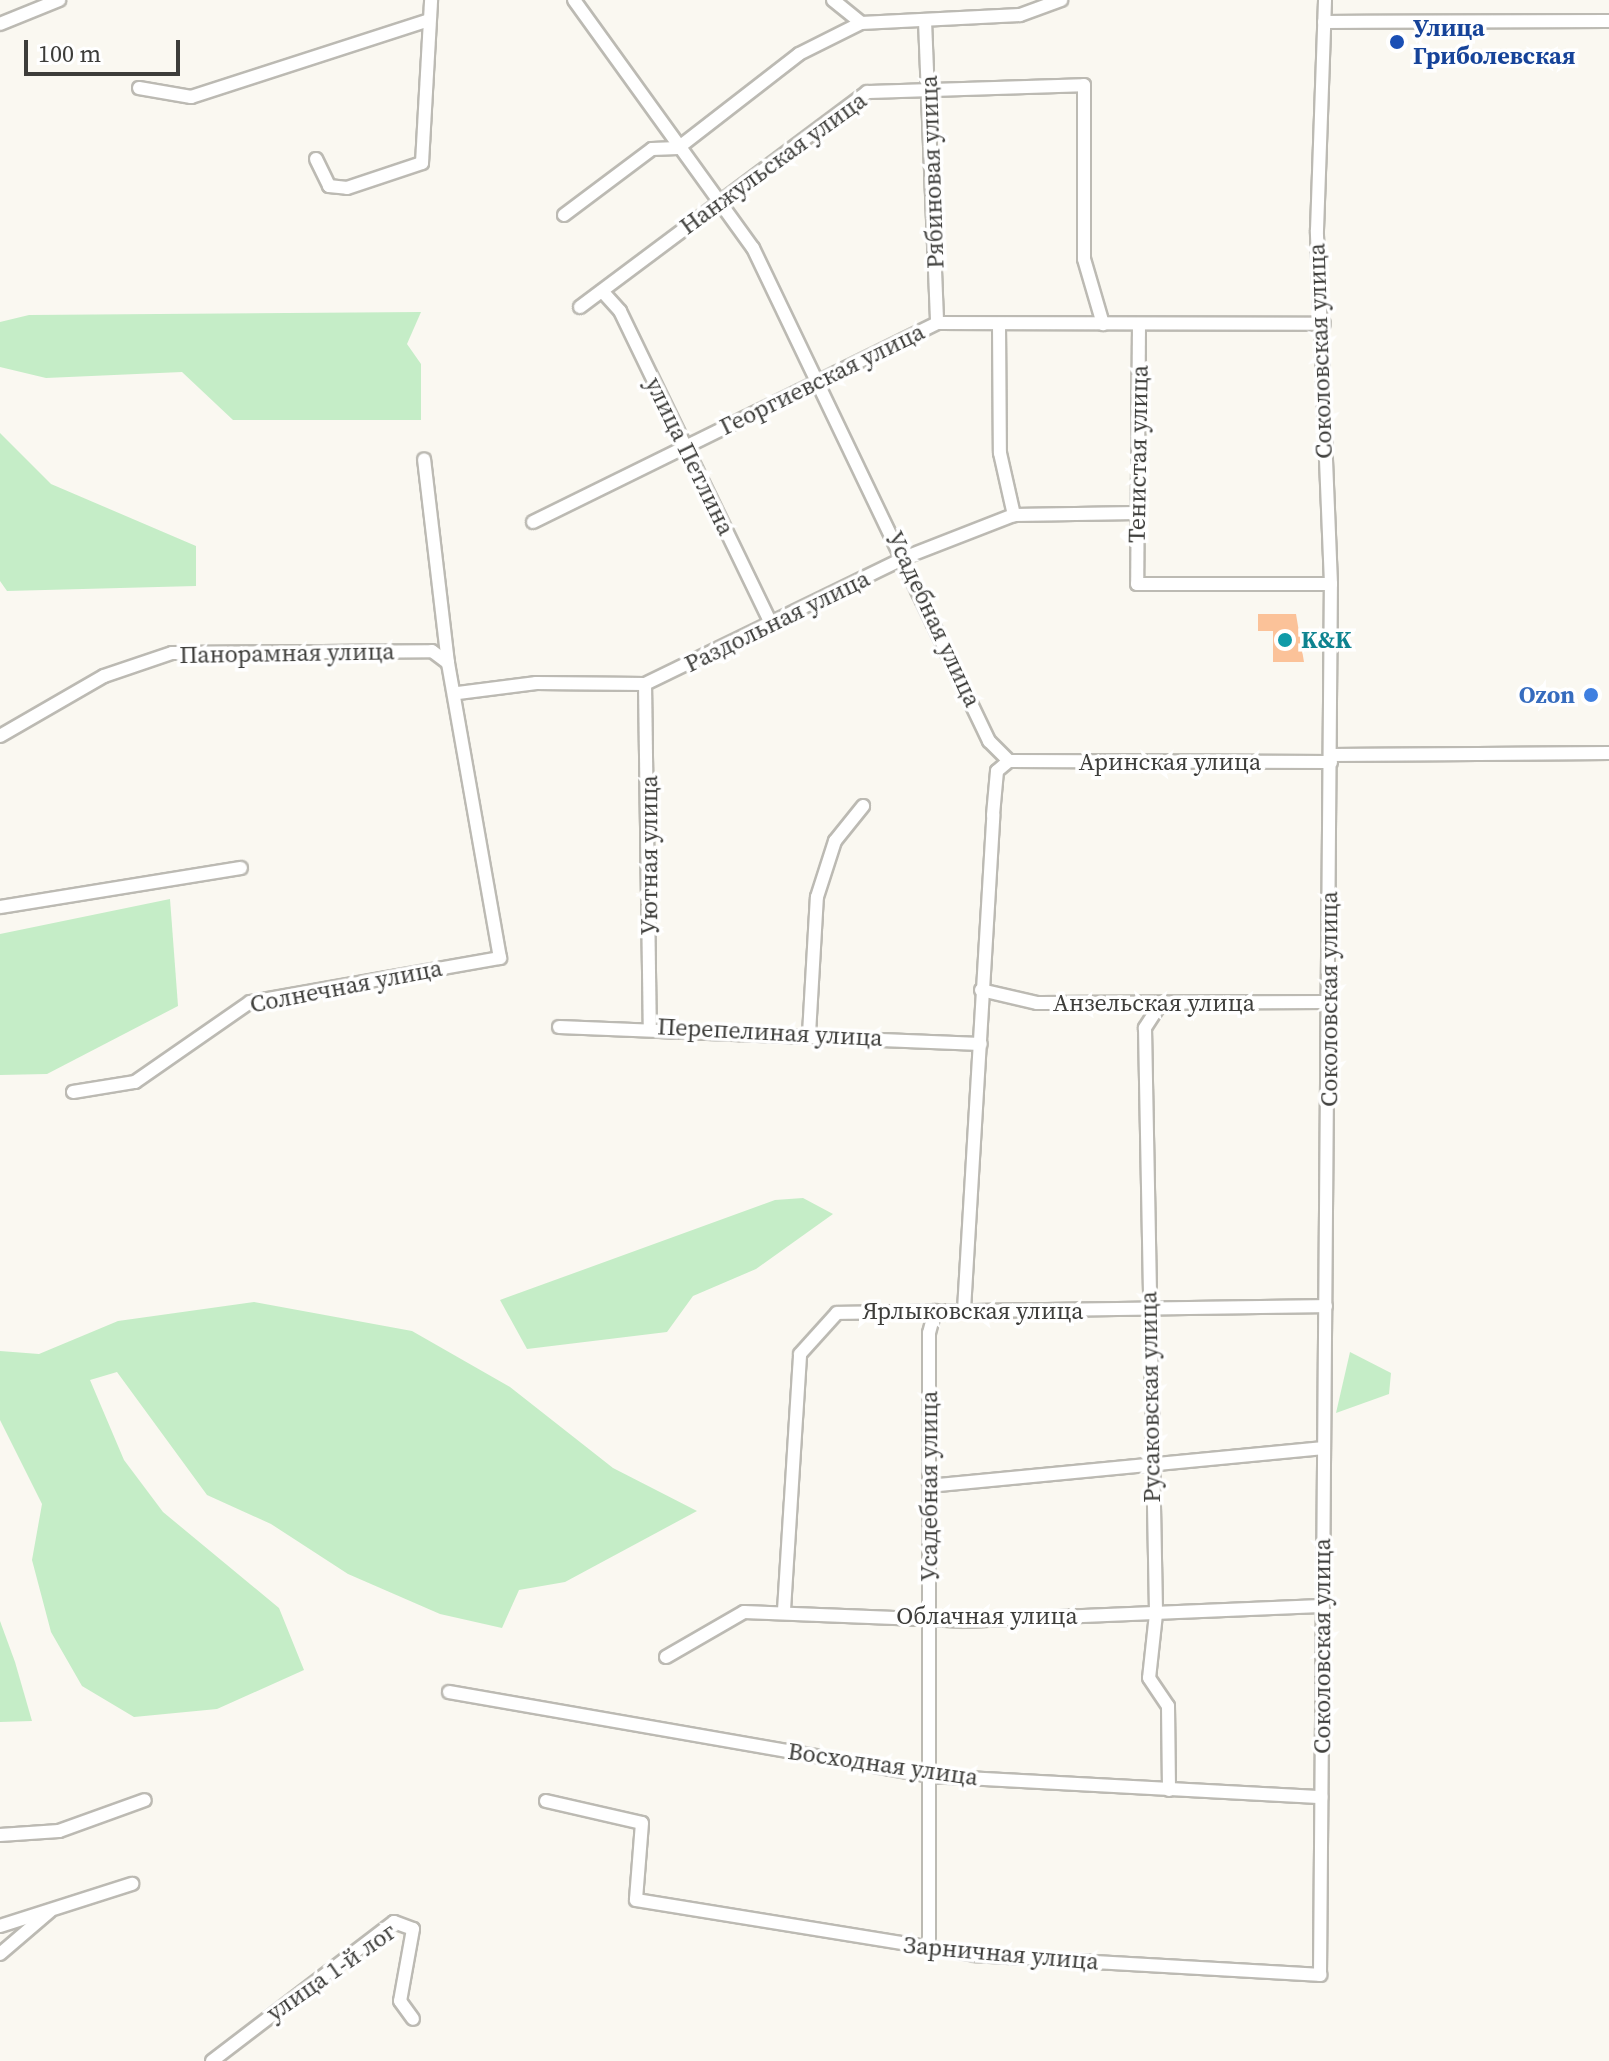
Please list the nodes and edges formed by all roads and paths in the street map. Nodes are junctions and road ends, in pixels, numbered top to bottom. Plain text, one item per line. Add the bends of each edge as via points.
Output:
1 (59, 0) edge
2 (431, 0) edge
3 (574, 0) edge
4 (833, 0) edge
5 (1325, 0) edge
6 (1061, 1) edge
7 (429, 20) junction
8 (925, 21) junction
9 (1609, 21) edge
10 (1324, 22) junction
11 (861, 23) junction
12 (0, 24) edge
13 (139, 88) dead end
14 (931, 88) junction
15 (678, 148) junction
16 (316, 159) dead end
17 (718, 200) junction
18 (564, 215) dead end
19 (602, 291) junction
20 (580, 307) dead end
21 (937, 323) junction
22 (1103, 324) junction
23 (1139, 324) junction
24 (1324, 324) junction
25 (999, 325) junction
26 (821, 382) junction
27 (686, 446) junction
28 (424, 459) dead end
29 (1137, 513) junction
30 (1014, 515) junction
31 (533, 522) dead end
32 (906, 557) junction
33 (1331, 584) junction
34 (771, 624) junction
35 (448, 663) junction
36 (645, 684) junction
37 (458, 693) junction
38 (0, 736) edge
39 (1609, 753) edge
40 (1331, 758) junction
41 (1009, 761) junction
42 (863, 806) dead end
43 (241, 868) dead end
44 (0, 907) edge
45 (981, 990) junction
46 (1328, 1002) junction
47 (1161, 1003) junction
48 (650, 1025) junction
49 (559, 1027) dead end
50 (809, 1034) junction
51 (981, 1044) junction
52 (73, 1092) dead end
53 (1326, 1306) junction
54 (1147, 1309) junction
55 (964, 1310) junction
56 (935, 1311) junction
57 (1323, 1448) junction
58 (1151, 1465) junction
59 (929, 1486) junction
60 (1321, 1606) junction
61 (784, 1610) junction
62 (1156, 1614) junction
63 (930, 1617) junction
64 (666, 1657) dead end
65 (449, 1692) dead end
66 (930, 1776) junction
67 (1169, 1790) junction
68 (1321, 1797) junction
69 (145, 1800) dead end
70 (546, 1801) dead end
71 (0, 1835) edge
72 (132, 1884) dead end
73 (56, 1906) junction
74 (0, 1926) edge
75 (929, 1949) junction
76 (0, 1954) edge
77 (1320, 1975) joint
78 (413, 2019) dead end
79 (212, 2061) edge

1 - 12 street
2 - 7 street
3 - 15 street, Усадебная улица
4 - 11 street
5 - 10 street, Соколовская улица
6 - 8 street via 1020,15
7 - 13 street via 191,97
7 - 16 street via 422,163 347,188 329,186
8 - 11 street
8 - 14 street, Рябиновая улица
9 - 10 street
10 - 24 street, Соколовская улица via 1317,230
11 - 15 street via 799,54
14 - 17 street, Нанжульская улица via 867,92
14 - 21 street, Рябиновая улица
14 - 22 street, Нанжульская улица via 1084,85 1084,259
15 - 17 street, Усадебная улица
15 - 18 street via 652,149
17 - 19 street, Нанжульская улица
17 - 26 street, Усадебная улица via 753,248
19 - 20 street, Нанжульская улица
19 - 27 street, улица Петлина via 620,311
21 - 25 street, Георгиевская улица
21 - 26 street, Георгиевская улица via 841,364
22 - 23 street, Георгиевская улица
22 - 25 street, Георгиевская улица
23 - 24 street, Георгиевская улица
23 - 29 street, Тенистая улица
24 - 33 street, Соколовская улица
25 - 30 street via 1000,453
26 - 27 street, Георгиевская улица
26 - 32 street, Усадебная улица
27 - 31 street, Георгиевская улица
27 - 34 street, улица Петлина
28 - 35 street
29 - 30 street, Раздольная улица
29 - 33 street, Тенистая улица via 1137,584
30 - 32 street, Раздольная улица
32 - 34 street, Раздольная улица
32 - 41 street, Усадебная улица via 989,741
33 - 40 street, Соколовская улица
34 - 36 street, Раздольная улица
35 - 37 street
35 - 38 street, Панорамная улица via 432,651 172,653 104,676
36 - 37 street, Раздольная улица via 536,683
36 - 48 street, Уютная улица
37 - 52 street, Солнечная улица via 500,958 250,1002 135,1082
39 - 40 street, Аринская улица
40 - 41 street, Аринская улица
40 - 46 street, Соколовская улица
41 - 45 street via 997,771
42 - 50 street via 835,841 817,897
43 - 44 street
45 - 47 street, Анзельская улица via 1037,1003
45 - 51 street
46 - 47 street, Анзельская улица
46 - 53 street, Соколовская улица
47 - 54 street, Русаковская улица via 1145,1028
48 - 49 street, Перепелиная улица
48 - 50 street, Перепелиная улица
50 - 51 street, Перепелиная улица
51 - 55 street
53 - 54 street, Ярлыковская улица
53 - 57 street, Соколовская улица
54 - 55 street, Ярлыковская улица
54 - 58 street, Русаковская улица
55 - 56 street, Ярлыковская улица
56 - 59 street, Усадебная улица
56 - 61 street, Ярлыковская улица via 837,1313 800,1354
57 - 58 street
57 - 60 street, Соколовская улица
58 - 59 street
58 - 62 street, Русаковская улица
59 - 63 street, Усадебная улица
60 - 62 street, Облачная улица
60 - 68 street, Соколовская улица
61 - 63 street, Облачная улица
61 - 64 street, Облачная улица via 744,1612
62 - 63 street, Облачная улица
62 - 67 street, Русаковская улица via 1149,1678 1168,1706
63 - 66 street, Усадебная улица
65 - 66 street, Восходная улица
66 - 67 street, Восходная улица
66 - 75 street, Усадебная улица
67 - 68 street, Восходная улица
68 - 77 street, Соколовская улица
69 - 71 street via 59,1831
70 - 75 street, Зарничная улица via 642,1823 636,1900
72 - 73 street
73 - 74 street
73 - 76 street
75 - 77 street, Зарничная улица
78 - 79 street, улица 1-й лог via 400,2001 413,1929 394,1922

